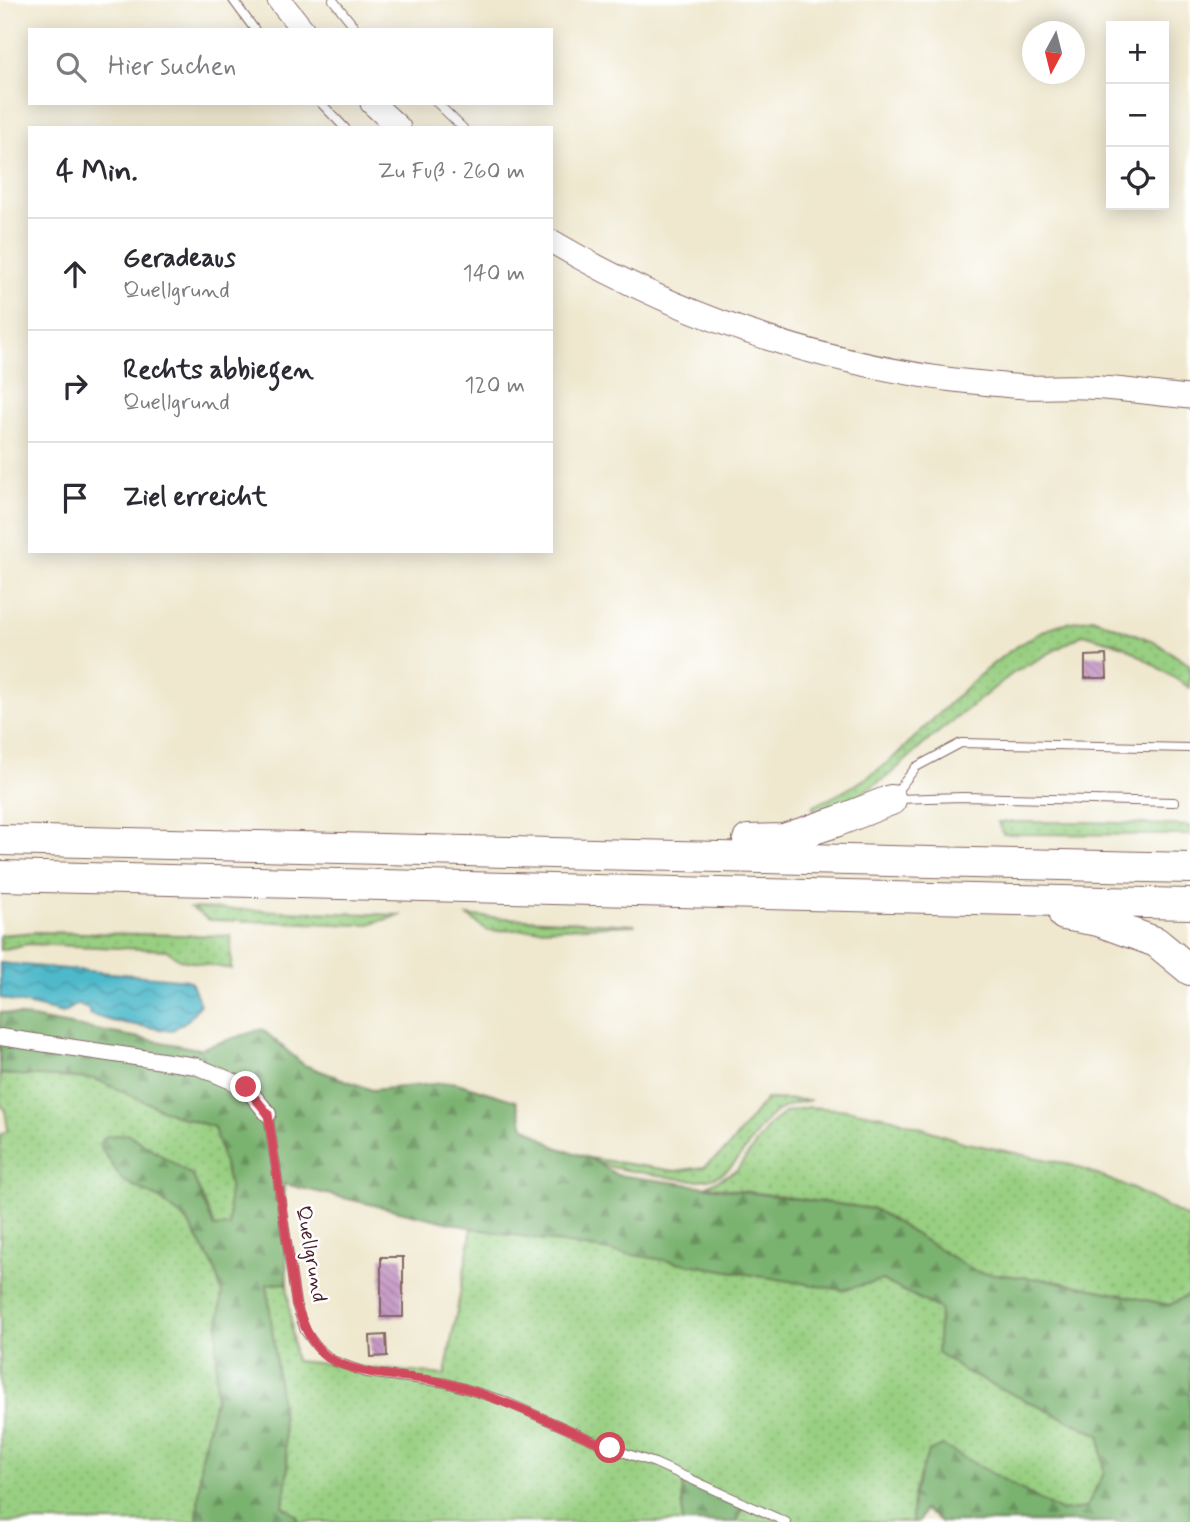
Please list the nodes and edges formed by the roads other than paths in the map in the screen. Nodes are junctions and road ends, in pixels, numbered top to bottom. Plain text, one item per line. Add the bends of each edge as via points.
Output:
1 (233, 0) edge
2 (279, 0) edge
3 (333, 0) edge
4 (254, 28) edge
5 (301, 28) edge
6 (355, 28) edge
7 (323, 105) edge
8 (374, 105) edge
9 (439, 105) edge
10 (343, 126) edge
11 (397, 126) edge
12 (461, 126) edge
13 (553, 243) edge
14 (1190, 397) edge
15 (1190, 748) edge
16 (891, 800) junction
17 (1174, 802) dead end
18 (0, 840) edge
19 (654, 855) junction
20 (1190, 868) edge
21 (0, 876) edge
22 (985, 900) junction
23 (1190, 904) edge
24 (1190, 970) edge
25 (0, 1037) edge
26 (268, 1114) joint
27 (786, 1522) edge

1 - 4 lane
2 - 5 main road
3 - 6 lane
7 - 10 lane
8 - 11 main road
9 - 12 lane
13 - 14 main road via 677,306 860,365 1025,387 1085,387
15 - 16 lane via 961,743 916,767
16 - 17 lane via 963,797
16 - 19 highway via 784,839 699,841
18 - 19 highway
19 - 20 highway
21 - 22 highway
22 - 23 highway
22 - 24 highway via 1098,921 1156,942
25 - 26 street, Quellgrund via 195,1066 246,1087
26 - 27 lane, Quellgrund via 296,1304 305,1331 332,1360 367,1373 447,1383 502,1400

